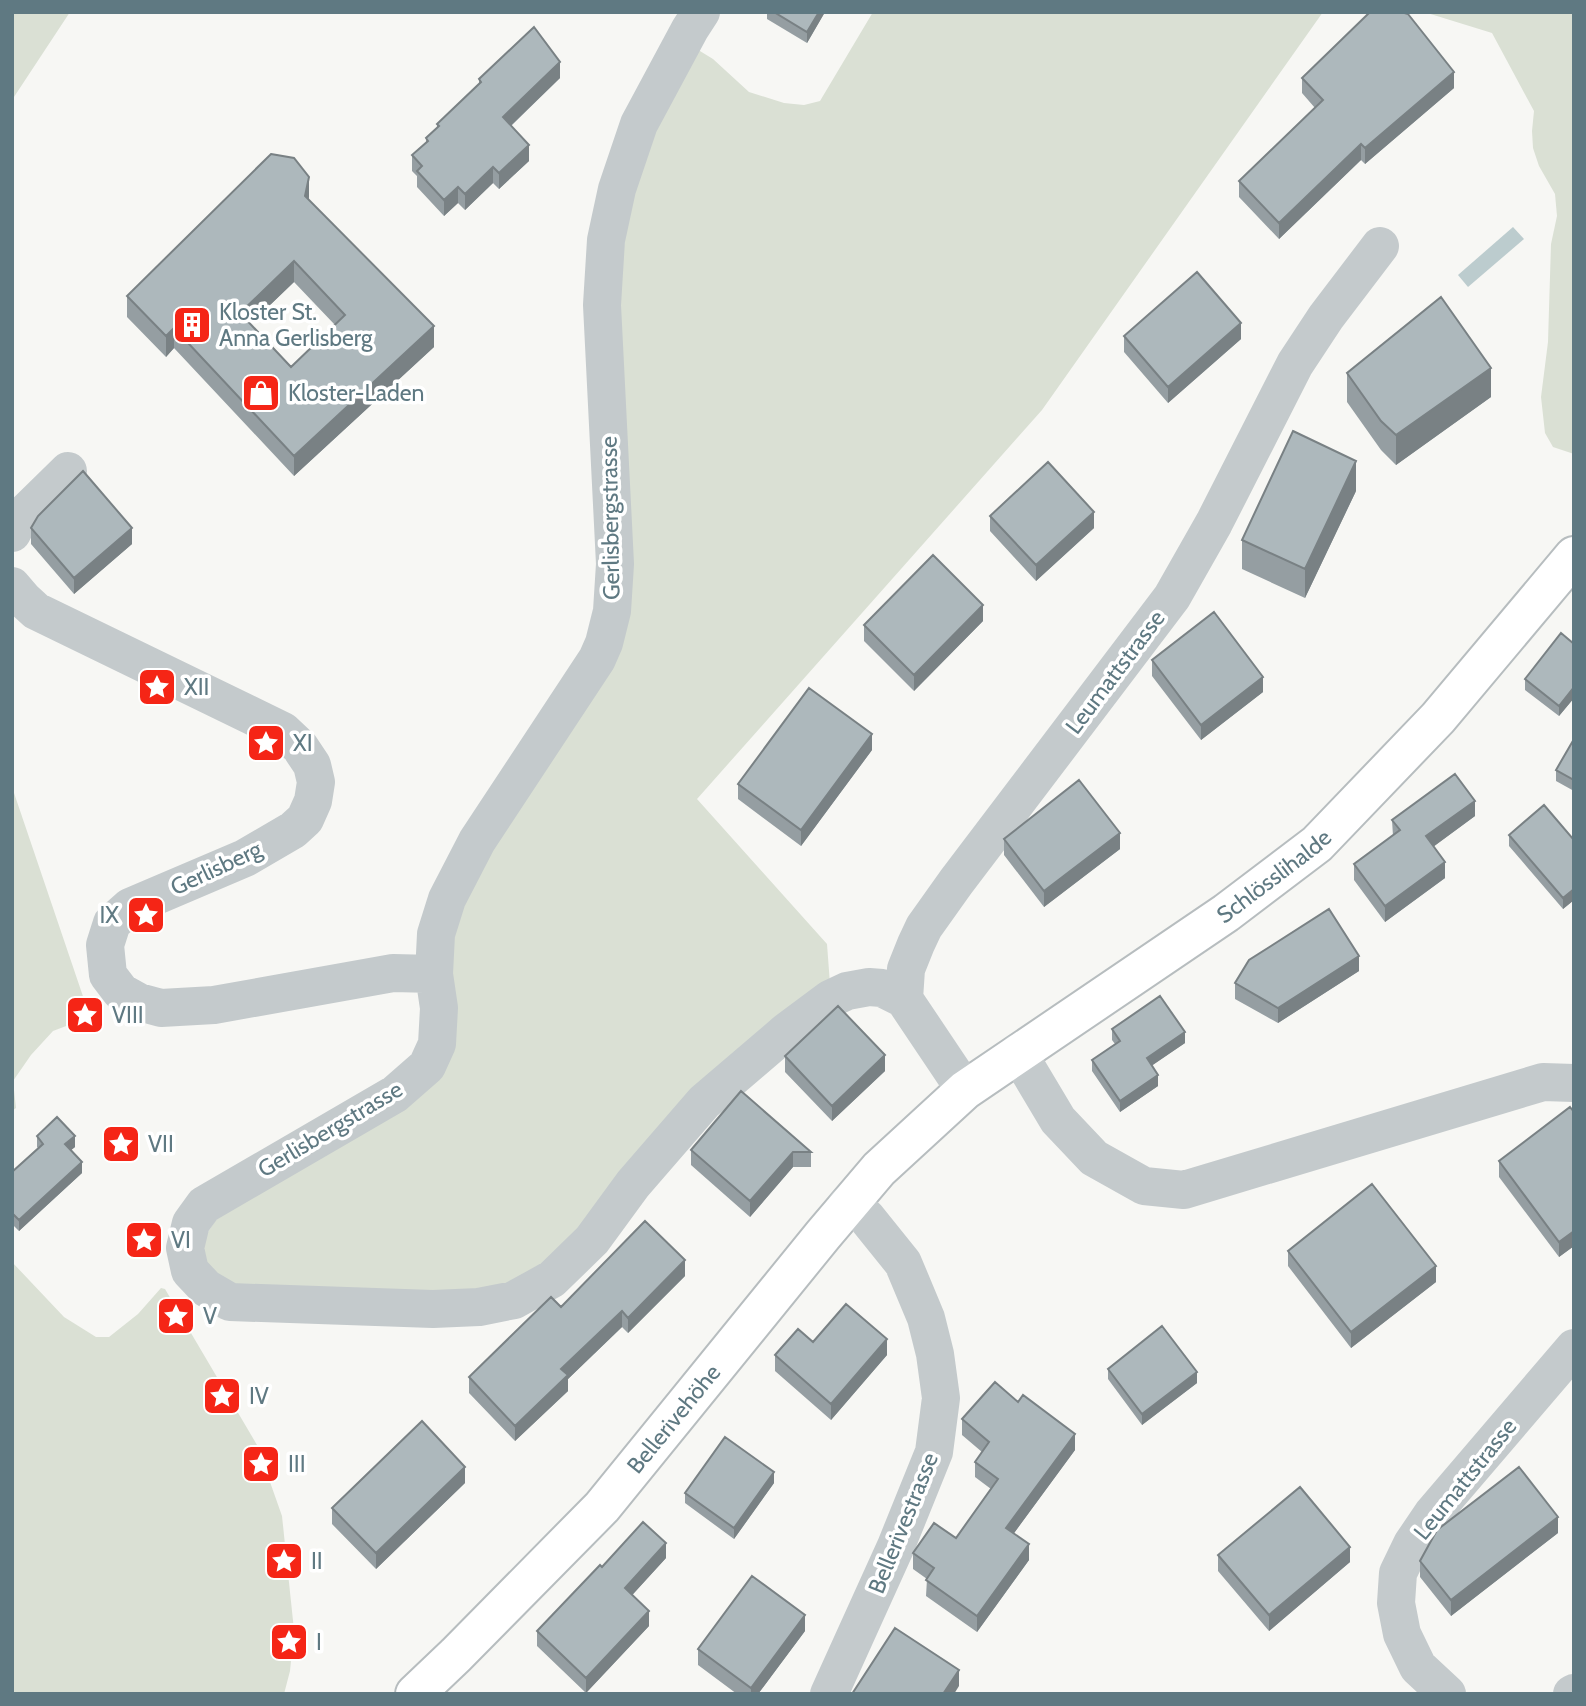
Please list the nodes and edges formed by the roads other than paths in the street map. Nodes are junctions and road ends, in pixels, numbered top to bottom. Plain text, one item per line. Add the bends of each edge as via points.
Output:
1 (701, 12) edge
2 (1380, 246) dead end
3 (68, 471) dead end
4 (12, 533) edge
5 (1574, 556) edge
6 (12, 586) edge
7 (434, 974) junction
8 (904, 999) junction
9 (1018, 1054) junction
10 (1574, 1083) edge
11 (965, 1090) junction
12 (918, 1133) joint
13 (847, 1205) junction
14 (1574, 1348) edge
15 (415, 1694) edge
16 (829, 1694) edge
17 (1447, 1694) edge

1 - 7 street, Gerlisbergstrasse via 639,124 606,240 602,305 615,564 612,611 604,643 477,841 447,899 436,934
2 - 8 street, Leumattstrasse via 1295,364 1172,597 924,927 906,969
3 - 4 street via 20,518
5 - 9 main road, Schlösslihalde via 1438,718 1317,844 1226,913
6 - 7 street, Gerlisberg via 36,611 283,731 312,765 316,782 313,801 305,819 293,830 245,858 130,907 112,923 106,945 108,975 121,992 161,1009 393,973
7 - 8 street, Gerlisbergstrasse via 439,1008 437,1044 427,1066 395,1094 204,1205 191,1223 185,1248 190,1271 206,1288 230,1302 433,1309 514,1300 552,1279 592,1240 704,1102 787,1031 847,991 882,988
8 - 11 street
9 - 10 street via 1058,1120 1094,1158 1144,1186 1184,1190 1543,1082
9 - 11 main road, Schlösslihalde
11 - 12 main road, Schlösslihalde
12 - 13 main road, Bellerivehöhe
13 - 15 main road, Bellerivehöhe via 602,1507
13 - 16 street, Bellerivestrasse via 866,1217 903,1263 926,1318 941,1398 934,1452
14 - 17 street, Leumattstrasse via 1433,1513 1398,1573 1396,1603 1402,1634 1418,1667

